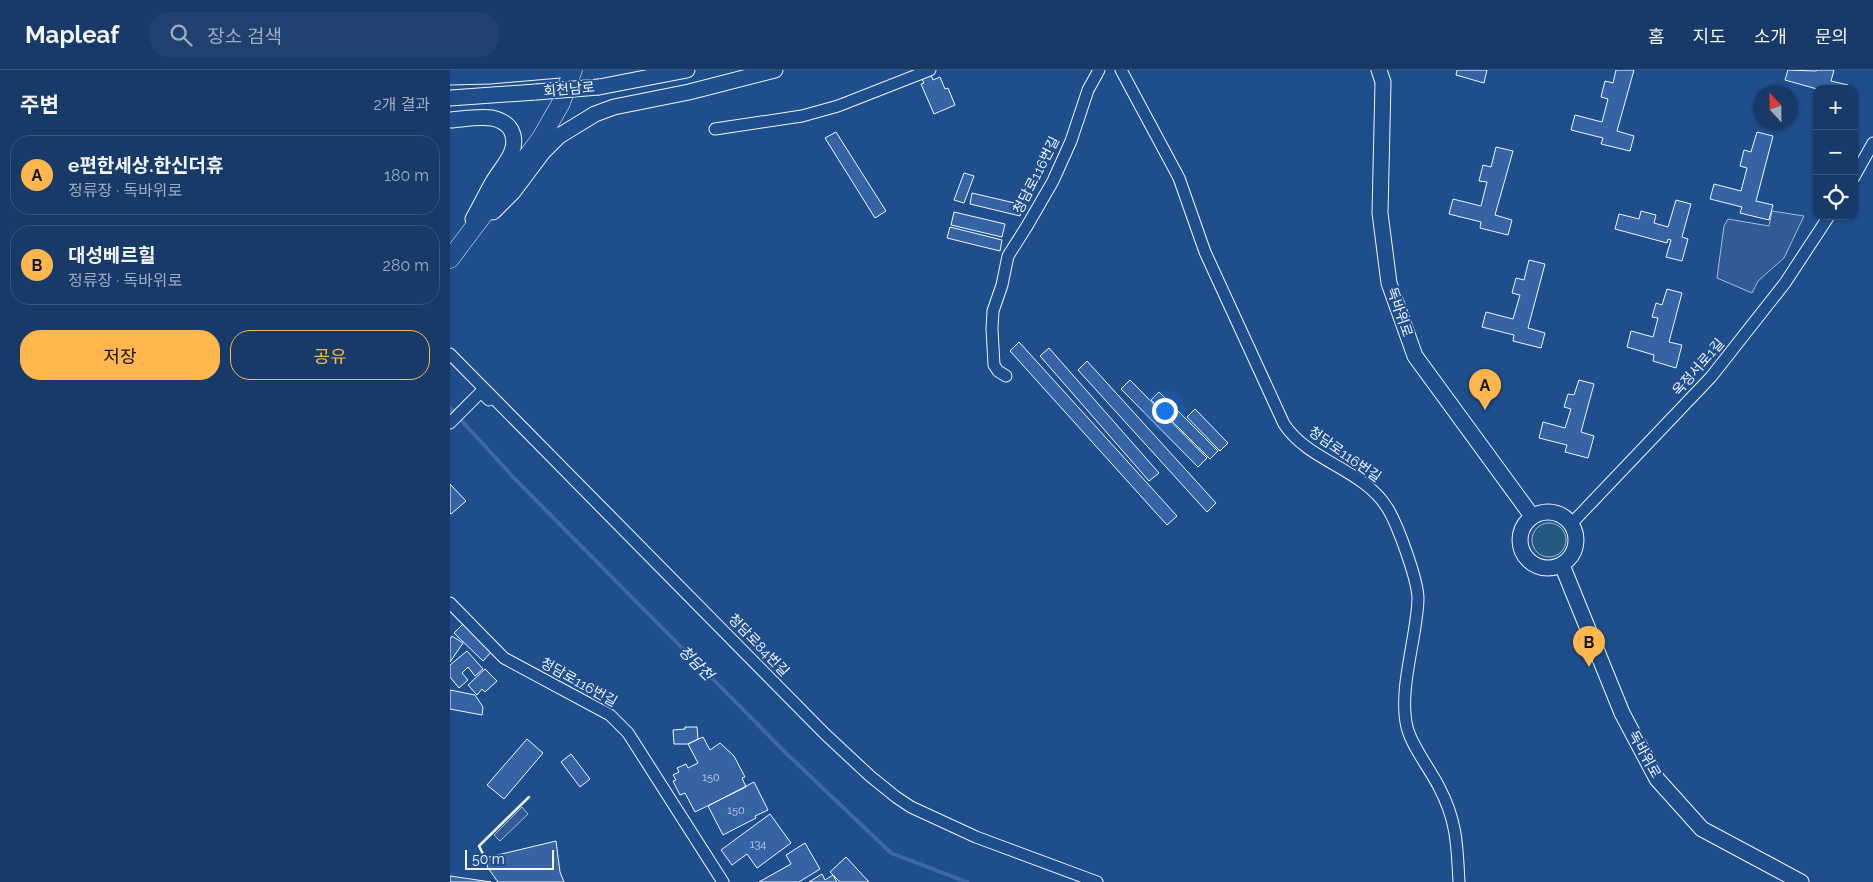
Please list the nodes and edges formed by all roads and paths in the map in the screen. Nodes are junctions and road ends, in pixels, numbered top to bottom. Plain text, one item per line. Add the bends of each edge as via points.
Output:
1 (560, 70) edge
2 (573, 70) edge
3 (687, 70) edge
4 (775, 70) edge
5 (930, 70) edge
6 (1099, 70) edge
7 (1121, 70) edge
8 (1379, 70) edge
9 (450, 77) edge
10 (450, 98) edge
11 (450, 120) edge
12 (715, 129) dead end
13 (1873, 143) edge
14 (1855, 175) edge
15 (1826, 220) edge
16 (453, 255) edge
17 (450, 354) edge
18 (1006, 376) dead end
19 (450, 423) edge
20 (1532, 516) junction
21 (1572, 523) junction
22 (625, 530) junction
23 (1562, 565) junction
24 (450, 604) edge
25 (723, 882) edge
26 (1097, 882) edge
27 (1459, 882) edge
28 (1801, 882) edge

1 - 9 main road
2 - 16 highway via 561,103 541,138
3 - 10 main road, 회천남로, bridge via 599,87
4 - 16 main road via 595,114 559,136 542,152 513,192
5 - 12 street via 838,106 802,116
6 - 18 street, 청담로116번길 via 1088,90 1054,181 1008,256 992,318 994,365
7 - 27 street, 청담로116번길 via 1178,178 1205,252 1284,424 1297,440 1372,490 1389,510 1397,528 1413,572 1418,598 1407,681 1407,728 1448,805 1456,832
8 - 20 main road, 독바위로 via 1382,82 1380,213 1389,283 1415,356
11 - 16 main road via 490,118 504,122 514,139 509,159 494,179
13 - 14 street
15 - 21 street, 옥정서로1길 via 1785,283 1711,378
17 - 22 street, 청담로84번길
19 - 22 street via 481,392
20 - 21 main road via 1540,512 1558,513
20 - 23 main road via 1521,532 1522,551 1534,565 1544,568
21 - 23 main road via 1577,541 1575,551
22 - 26 street, 청담로84번길 via 826,734 896,798 976,837
23 - 28 main road, 독바위로 via 1622,713 1657,779 1702,829
24 - 25 street, 청담로116번길 via 504,658 610,715 620,724

